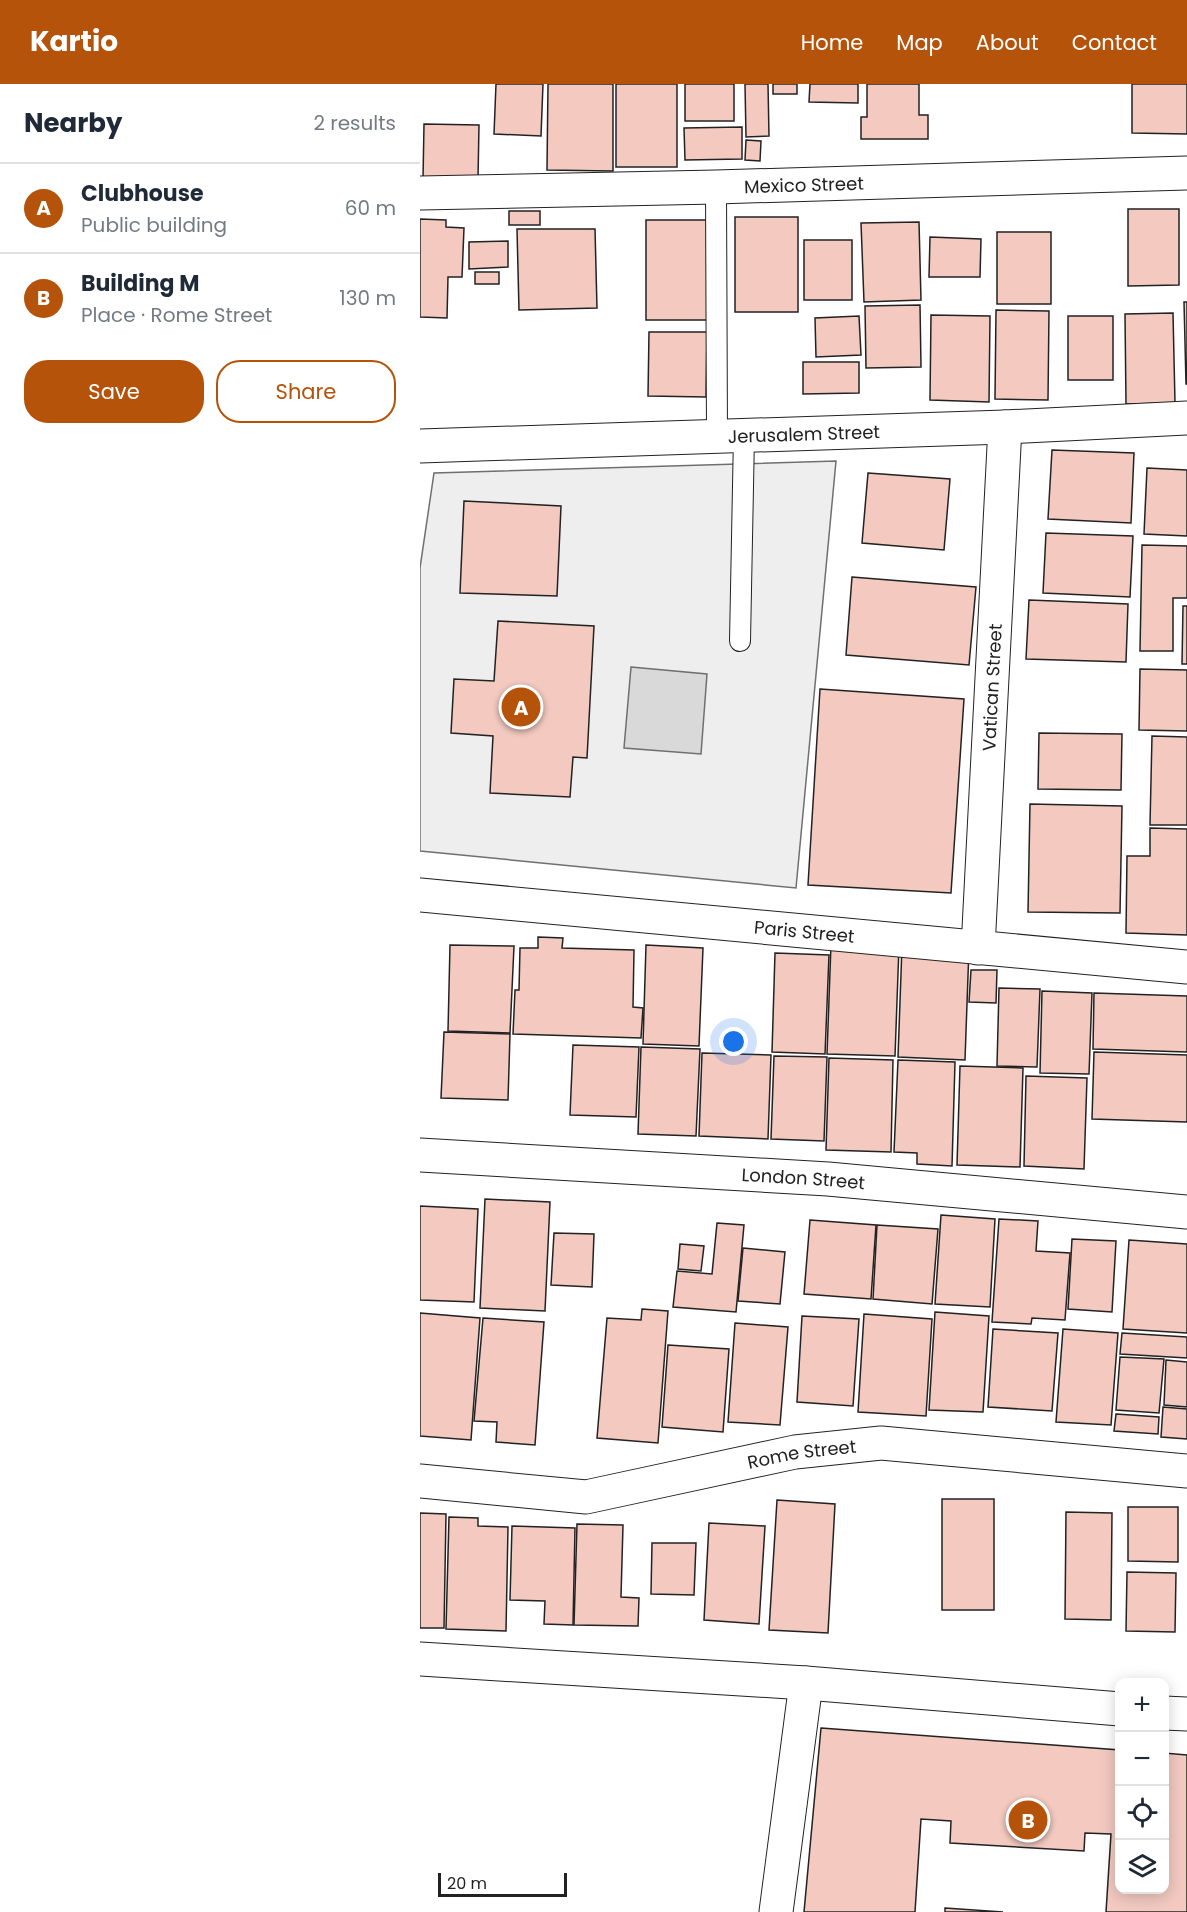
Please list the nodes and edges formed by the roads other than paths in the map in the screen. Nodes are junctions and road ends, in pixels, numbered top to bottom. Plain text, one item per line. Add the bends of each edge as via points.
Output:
1 (1187, 172) edge
2 (716, 187) junction
3 (420, 193) edge
4 (1187, 418) edge
5 (1005, 427) junction
6 (730, 436) junction
7 (420, 446) edge
8 (740, 641) dead end
9 (420, 895) edge
10 (978, 948) junction
11 (1187, 968) edge
12 (420, 1155) edge
13 (1187, 1212) edge
14 (1187, 1471) edge
15 (420, 1481) edge
16 (420, 1659) edge
17 (806, 1683) junction
18 (1115, 1709) edge
19 (1169, 1713) edge
20 (1187, 1714) edge
21 (776, 1912) edge

1 - 2 street, Mexico Street
2 - 3 street, Mexico Street
2 - 6 lane
4 - 5 street, Jerusalem Street
5 - 6 street, Jerusalem Street
5 - 10 street, Vatican Street
6 - 7 street, Jerusalem Street
6 - 8 lane
9 - 10 street, Paris Street
10 - 11 street, Paris Street
12 - 13 street, London Street via 828,1179
14 - 15 street, Rome Street via 881,1443 795,1452 586,1497
16 - 17 street
17 - 18 street
17 - 21 street
19 - 20 street

